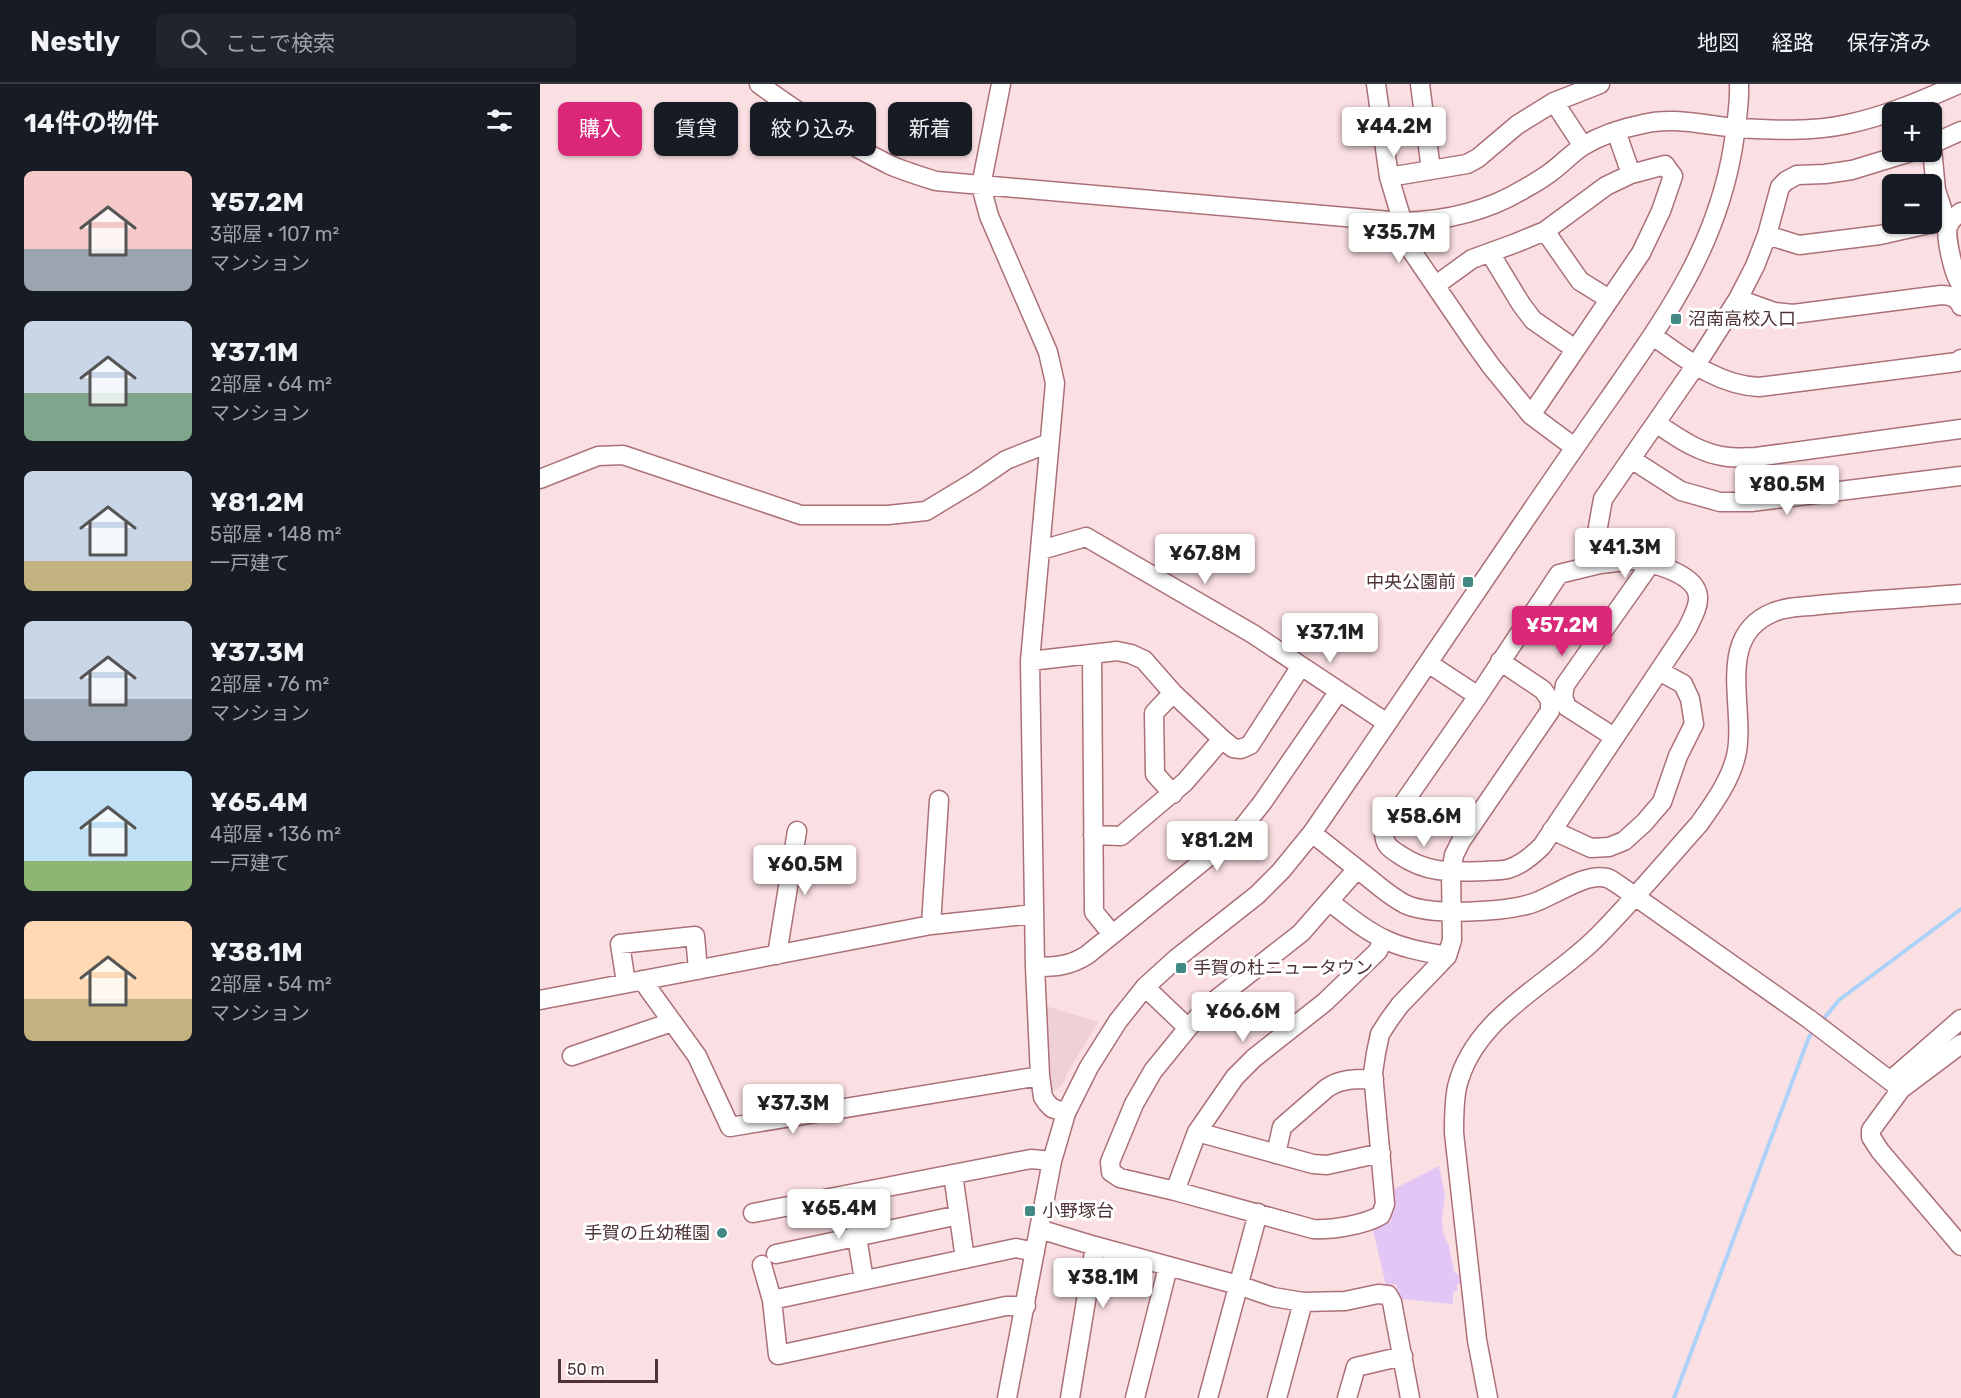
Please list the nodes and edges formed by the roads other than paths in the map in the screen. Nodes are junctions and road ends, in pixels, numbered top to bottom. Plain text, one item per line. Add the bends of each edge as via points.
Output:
1 (759, 84) edge
2 (1001, 84) edge
3 (1376, 84) edge
4 (1423, 84) edge
5 (1599, 84) edge
6 (1739, 84) edge
7 (1959, 84) edge
8 (1554, 102) junction
9 (1736, 128) junction
10 (1616, 131) junction
11 (1961, 131) edge
12 (1942, 141) edge
13 (1583, 146) junction
14 (1882, 161) edge
15 (1431, 170) junction
16 (1631, 174) junction
17 (1389, 177) junction
18 (981, 186) junction
19 (1961, 212) edge
20 (1402, 222) junction
21 (1545, 231) junction
22 (1884, 234) edge
23 (1767, 235) junction
24 (1490, 253) junction
25 (1961, 284) edge
26 (1436, 285) junction
27 (1609, 299) junction
28 (1738, 299) junction
29 (1961, 306) edge
30 (1653, 336) junction
31 (1575, 349) junction
32 (1961, 359) edge
33 (1696, 365) junction
34 (1531, 415) junction
35 (1656, 423) junction
36 (1961, 429) edge
37 (1049, 443) junction
38 (1575, 447) junction
39 (1631, 459) junction
40 (1961, 476) edge
41 (540, 479) edge
42 (1041, 550) junction
43 (1651, 563) junction
44 (1600, 564) junction
45 (1961, 594) edge
46 (1092, 654) junction
47 (1500, 661) junction
48 (1030, 662) junction
49 (1428, 663) junction
50 (1302, 666) junction
51 (1659, 671) junction
52 (1339, 691) junction
53 (1173, 693) junction
54 (1478, 696) junction
55 (1387, 723) junction
56 (1614, 736) junction
57 (1222, 739) junction
58 (1173, 794) junction
59 (939, 800) dead end
60 (1552, 830) junction
61 (797, 831) dead end
62 (1312, 833) junction
63 (1093, 835) junction
64 (1357, 869) junction
65 (1451, 872) junction
66 (1635, 896) junction
67 (1330, 902) junction
68 (1450, 912) junction
69 (1034, 914) junction
70 (931, 925) junction
71 (1112, 934) junction
72 (1383, 939) junction
73 (777, 955) junction
74 (1447, 956) junction
75 (1035, 967) junction
76 (699, 970) junction
77 (634, 982) junction
78 (1145, 987) junction
79 (540, 1000) edge
80 (1961, 1019) edge
81 (672, 1022) junction
82 (1188, 1028) junction
83 (1961, 1044) edge
84 (572, 1056) dead end
85 (1040, 1076) junction
86 (1374, 1079) junction
87 (1896, 1084) junction
88 (1066, 1113) junction
89 (1197, 1132) junction
90 (1381, 1153) junction
91 (1276, 1154) junction
92 (1052, 1161) junction
93 (952, 1174) junction
94 (1175, 1191) junction
95 (850, 1194) junction
96 (753, 1213) dead end
97 (1258, 1213) junction
98 (959, 1215) junction
99 (1039, 1229) junction
100 (856, 1236) junction
101 (1095, 1246) junction
102 (1961, 1246) edge
103 (1035, 1252) junction
104 (965, 1259) junction
105 (1168, 1267) junction
106 (864, 1280) junction
107 (1238, 1285) junction
108 (772, 1300) junction
109 (1303, 1302) junction
110 (1026, 1306) junction
111 (1403, 1356) junction
112 (1007, 1398) edge
113 (1070, 1398) edge
114 (1135, 1398) edge
115 (1208, 1398) edge
116 (1277, 1398) edge
117 (1347, 1398) edge
118 (1410, 1398) edge
119 (1488, 1398) edge

1 - 18 street via 842,139 890,165 936,181
2 - 18 street
3 - 17 street
4 - 15 street
5 - 8 street
6 - 9 street
7 - 9 street via 1903,108 1846,125 1804,130
8 - 13 street
8 - 15 street via 1517,125 1478,158 1467,164
9 - 10 street via 1676,121
9 - 30 street via 1717,213 1696,263
10 - 13 street
10 - 16 street
11 - 12 street
13 - 20 street via 1541,178 1494,204 1448,218
14 - 23 street via 1852,170 1797,175 1786,181 1780,187
15 - 17 street
16 - 21 street via 1606,186
16 - 27 street via 1665,165 1673,176 1641,253
17 - 20 street
18 - 20 street
18 - 37 street via 989,216 1048,352 1054,383
19 - 25 street via 1947,229 1954,272
20 - 26 street via 1411,250
21 - 24 street
21 - 27 street via 1580,281
22 - 23 street via 1799,245
23 - 28 street
24 - 26 street via 1472,259
24 - 31 street via 1533,320
26 - 34 street via 1491,366
27 - 31 street
28 - 29 street via 1766,310 1793,314 1941,295 1952,296
28 - 33 street
30 - 33 street
30 - 38 street
31 - 34 street
32 - 33 street via 1759,387 1723,380
33 - 35 street
34 - 38 street
35 - 36 street via 1688,444 1729,457 1756,457
35 - 39 street
37 - 41 street via 1006,460 926,511 888,515 801,515 623,455 598,456
37 - 42 street
38 - 49 street
39 - 40 street via 1682,491 1720,502 1751,502
39 - 44 street via 1603,499 1596,538
42 - 48 street
42 - 50 street via 1086,537
43 - 44 street via 1635,560
43 - 51 street via 1690,581 1699,600 1687,629
43 - 56 street via 1565,685 1563,698 1567,707
44 - 47 street via 1559,574
45 - 66 street via 1774,611 1751,627 1737,655 1738,741 1732,770 1699,824
46 - 48 street
46 - 53 street via 1117,651 1144,660
46 - 63 street
47 - 54 street
47 - 65 street via 1543,690 1550,700 1550,711 1461,841
48 - 69 street
49 - 54 street
49 - 55 street
50 - 52 street
50 - 57 street via 1250,745 1233,748
51 - 56 street
51 - 60 street via 1683,684 1694,724 1662,802 1624,841 1609,847 1591,848
52 - 55 street
52 - 71 street via 1239,831
53 - 57 street
53 - 58 street via 1154,712 1155,774
54 - 65 street via 1384,831 1387,846 1411,862 1429,870
55 - 62 street
56 - 60 street
57 - 58 street
58 - 63 street via 1120,836
59 - 70 street
60 - 65 street via 1542,846 1507,870
61 - 73 street
62 - 64 street via 1342,853
62 - 78 street via 1257,895
63 - 71 street via 1094,912
64 - 67 street
64 - 68 street via 1408,905
65 - 68 street
66 - 68 street via 1607,878 1595,878 1530,904
66 - 87 street
66 - 119 street via 1593,941 1494,1023 1467,1060 1458,1085 1454,1115 1456,1153 1477,1340
67 - 72 street
67 - 82 street via 1301,933 1209,1005
68 - 74 street via 1452,940
69 - 70 street
69 - 75 street
70 - 73 street
71 - 75 street via 1075,963
72 - 74 street
72 - 89 street via 1378,951 1326,1002 1235,1077
73 - 76 street
74 - 86 street via 1400,1005 1380,1034
75 - 85 street
76 - 77 street
76 - 77 street via 695,936 620,944
77 - 79 street
77 - 81 street
78 - 82 street
78 - 88 street via 1100,1047
80 - 87 street
81 - 84 street
81 - 85 street via 697,1056 730,1127
82 - 94 street via 1153,1071 1134,1104 1110,1162 1111,1172 1120,1178
83 - 87 street
85 - 88 street via 1047,1103
86 - 90 street
86 - 91 street via 1332,1084 1282,1127
87 - 102 street via 1871,1137
88 - 92 street
89 - 91 street
89 - 94 street
90 - 91 street via 1327,1165
90 - 97 street via 1384,1204 1381,1215 1374,1220 1312,1229
92 - 93 street via 1031,1159
92 - 99 street
93 - 95 street
93 - 98 street
94 - 97 street
95 - 96 street
95 - 100 street
97 - 107 street
98 - 100 street
98 - 104 street
99 - 101 street
99 - 103 street
100 - 106 street
100 - 108 street via 769,1259
101 - 105 street
101 - 113 street
103 - 104 street via 1016,1248
103 - 110 street
104 - 106 street
105 - 107 street
105 - 114 street
106 - 108 street
107 - 109 street via 1273,1298
107 - 115 street
108 - 110 street via 778,1355 1006,1306
109 - 111 street via 1388,1295
109 - 116 street
110 - 112 street
111 - 117 street via 1356,1367
111 - 118 street

